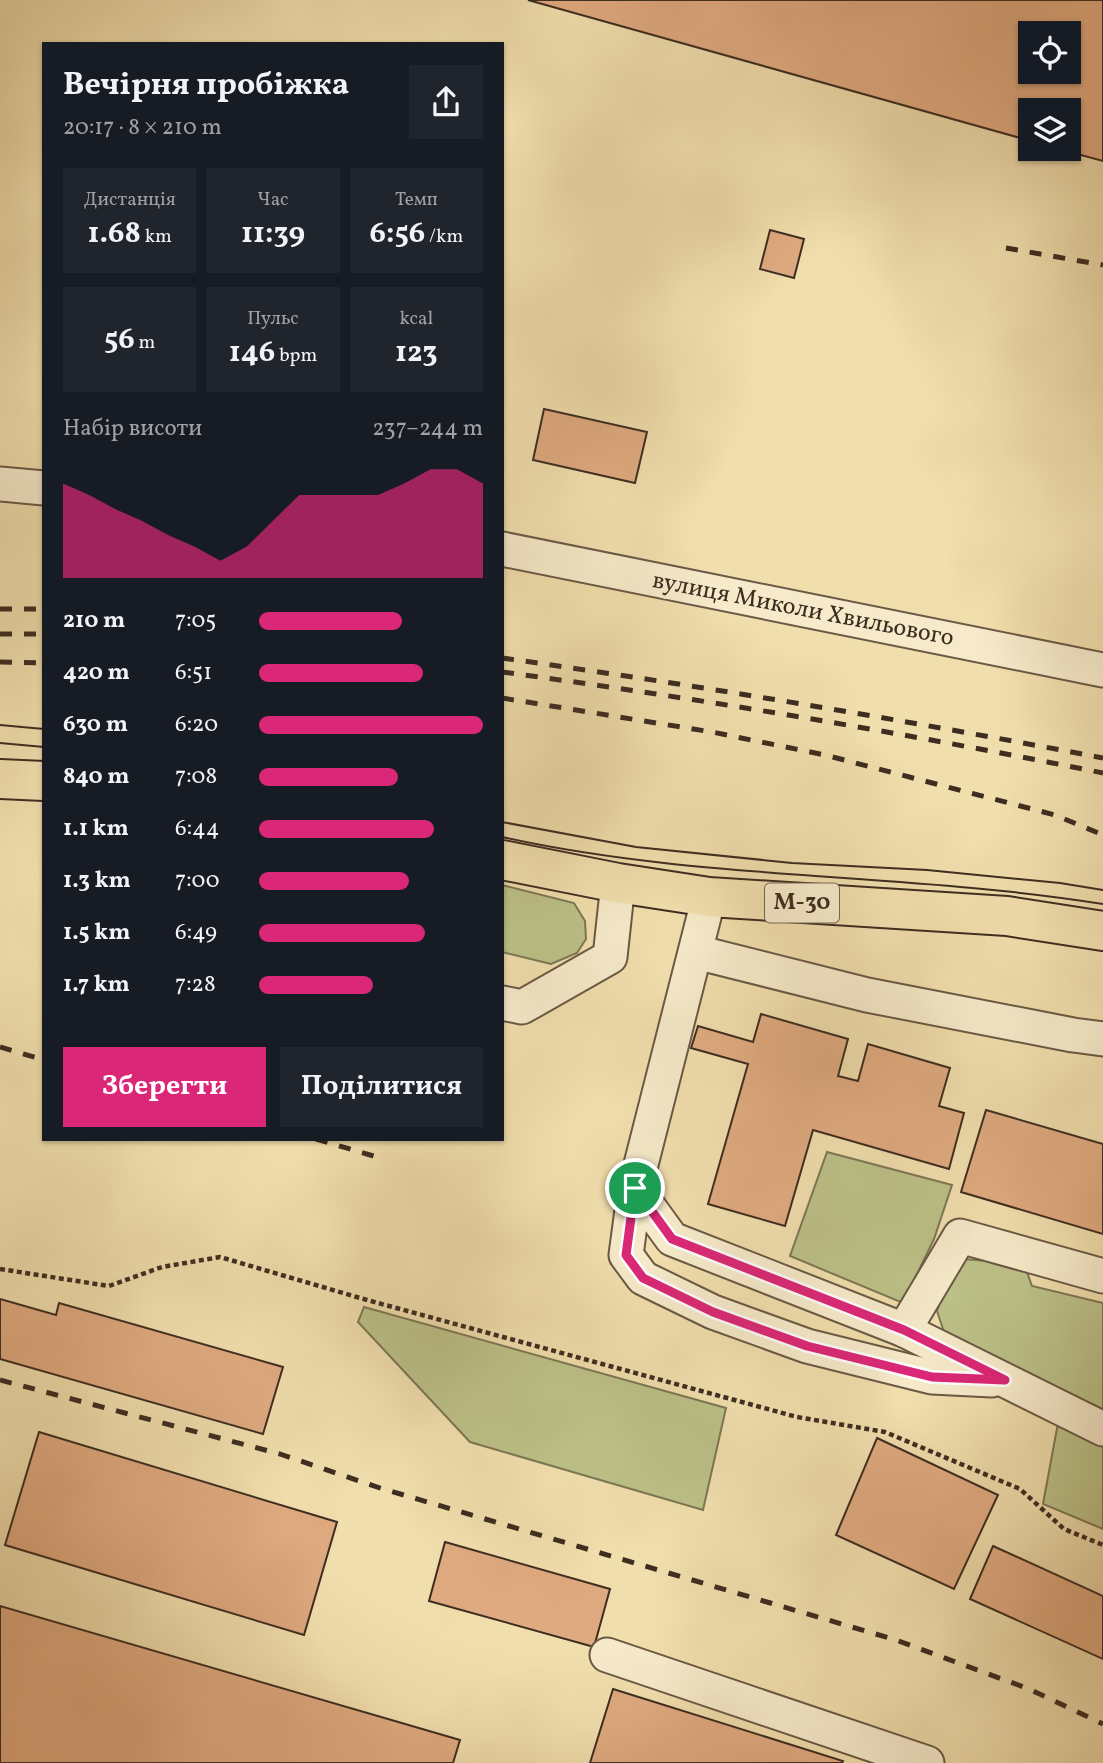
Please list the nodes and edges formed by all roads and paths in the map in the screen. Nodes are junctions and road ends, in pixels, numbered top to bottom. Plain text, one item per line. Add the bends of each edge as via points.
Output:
1 (0, 484) edge
2 (42, 488) edge
3 (504, 549) edge
4 (1103, 670) edge
5 (0, 779) edge
6 (42, 781) edge
7 (504, 860) edge
8 (618, 883) junction
9 (709, 897) junction
10 (1103, 931) edge
11 (696, 952) junction
12 (504, 1003) edge
13 (1103, 1039) edge
14 (635, 1188) junction
15 (0, 1269) edge
16 (1103, 1276) edge
17 (904, 1330) junction
18 (1005, 1380) junction
19 (1103, 1429) edge
20 (1103, 1545) edge
21 (607, 1655) dead end
22 (927, 1763) edge

1 - 2 street
3 - 4 street, вулиця Миколи Хвильового
5 - 6 highway
7 - 8 highway, М-30
8 - 9 highway, М-30
8 - 12 street via 610,957 522,1007
9 - 10 highway, М-30 via 1007,916
9 - 11 street
11 - 13 street via 867,995
11 - 14 street
14 - 17 street via 672,1239
14 - 18 street via 626,1255 643,1278 713,1312 807,1346 932,1377
15 - 20 path via 109,1286 162,1267 220,1257 797,1417 885,1432 1020,1489 1064,1529
16 - 17 street via 960,1236
17 - 18 street
18 - 19 street
21 - 22 street

